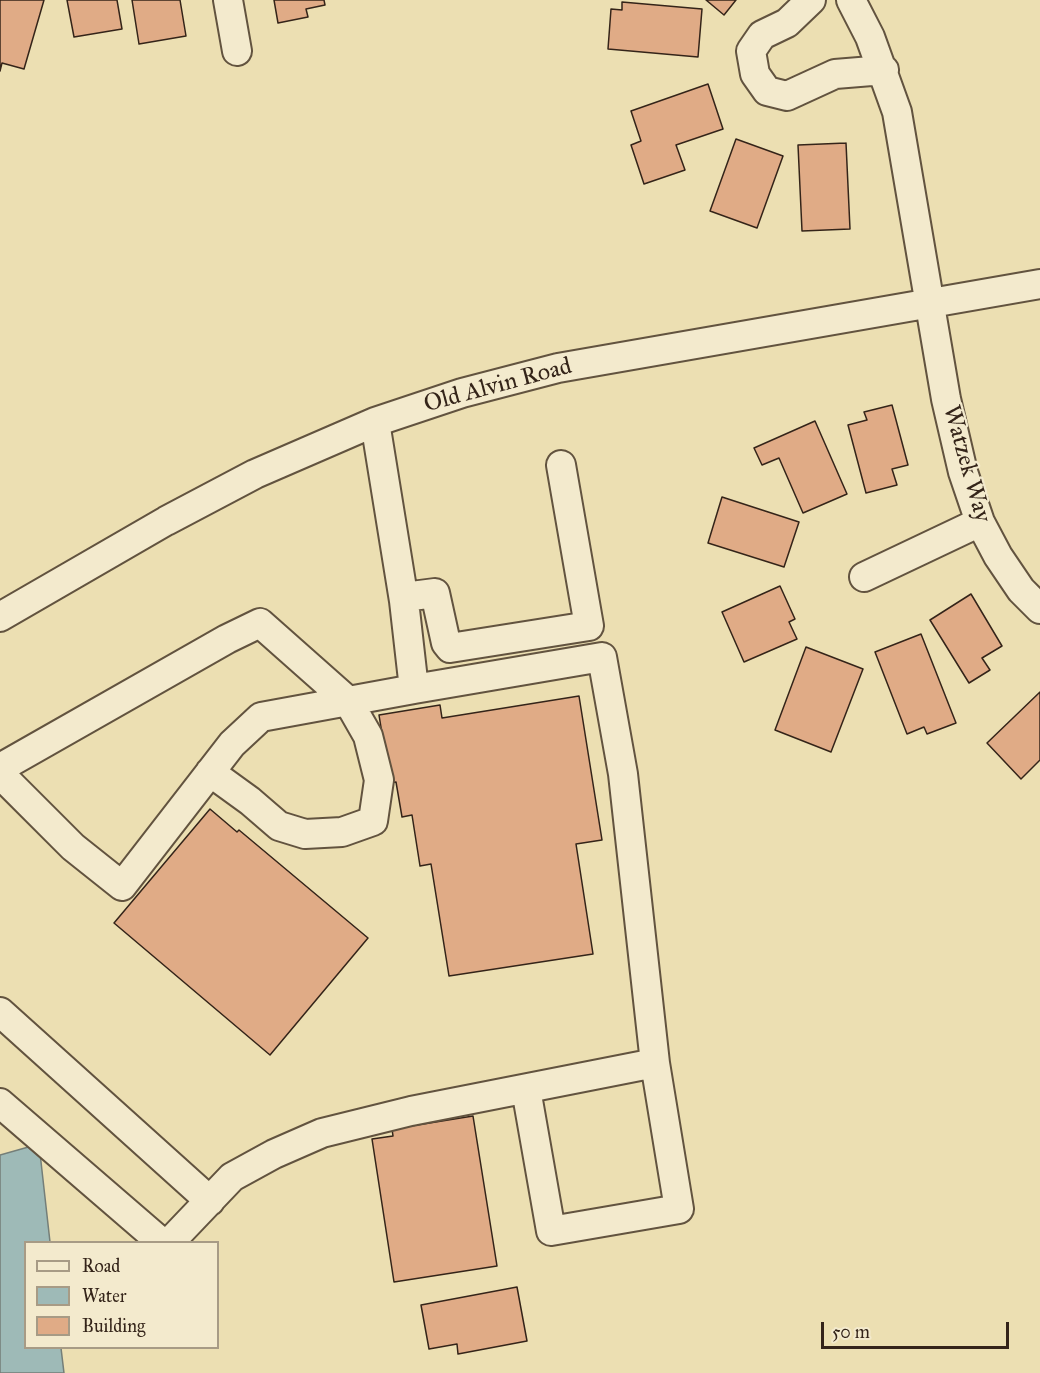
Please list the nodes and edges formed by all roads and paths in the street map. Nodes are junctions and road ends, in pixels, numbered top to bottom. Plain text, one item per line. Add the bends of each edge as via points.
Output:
1 (228, 0) edge
2 (811, 0) edge
3 (851, 0) edge
4 (237, 51) dead end
5 (884, 70) junction
6 (1040, 284) edge
7 (931, 303) junction
8 (375, 422) junction
9 (561, 465) dead end
10 (980, 522) junction
11 (864, 578) dead end
12 (404, 597) junction
13 (1040, 609) edge
14 (0, 617) edge
15 (589, 626) junction
16 (595, 659) junction
17 (414, 689) junction
18 (348, 701) junction
19 (0, 768) edge
20 (210, 772) junction
21 (0, 774) edge
22 (0, 1012) edge
23 (655, 1063) junction
24 (526, 1089) junction
25 (0, 1103) edge
26 (210, 1201) junction
27 (160, 1241) edge
28 (171, 1241) edge

1 - 4 street
2 - 5 street via 787,23 762,35 751,51 755,74 766,91 788,96 835,74
3 - 5 street, Watzek Way
5 - 7 street, Watzek Way via 897,112
6 - 7 street, Old Alvin Road
7 - 8 street, Old Alvin Road via 558,368 462,393
7 - 10 street, Watzek Way via 946,399 963,472
8 - 12 street
8 - 14 street, Old Alvin Road via 208,498
9 - 15 street
10 - 11 street
10 - 13 street, Watzek Way via 1021,590
12 - 15 street via 435,593 450,648
12 - 17 street
15 - 16 street
16 - 17 street
16 - 23 street via 602,657 623,774
17 - 18 street
18 - 19 street via 261,623
18 - 20 street via 261,717
18 - 20 street via 368,736 379,780 373,821 342,832 305,834 279,826
20 - 21 street via 122,886 73,847
22 - 26 street
23 - 24 street
23 - 24 street via 679,1209 551,1231
24 - 26 street via 322,1133 232,1177
25 - 27 street
26 - 28 street

